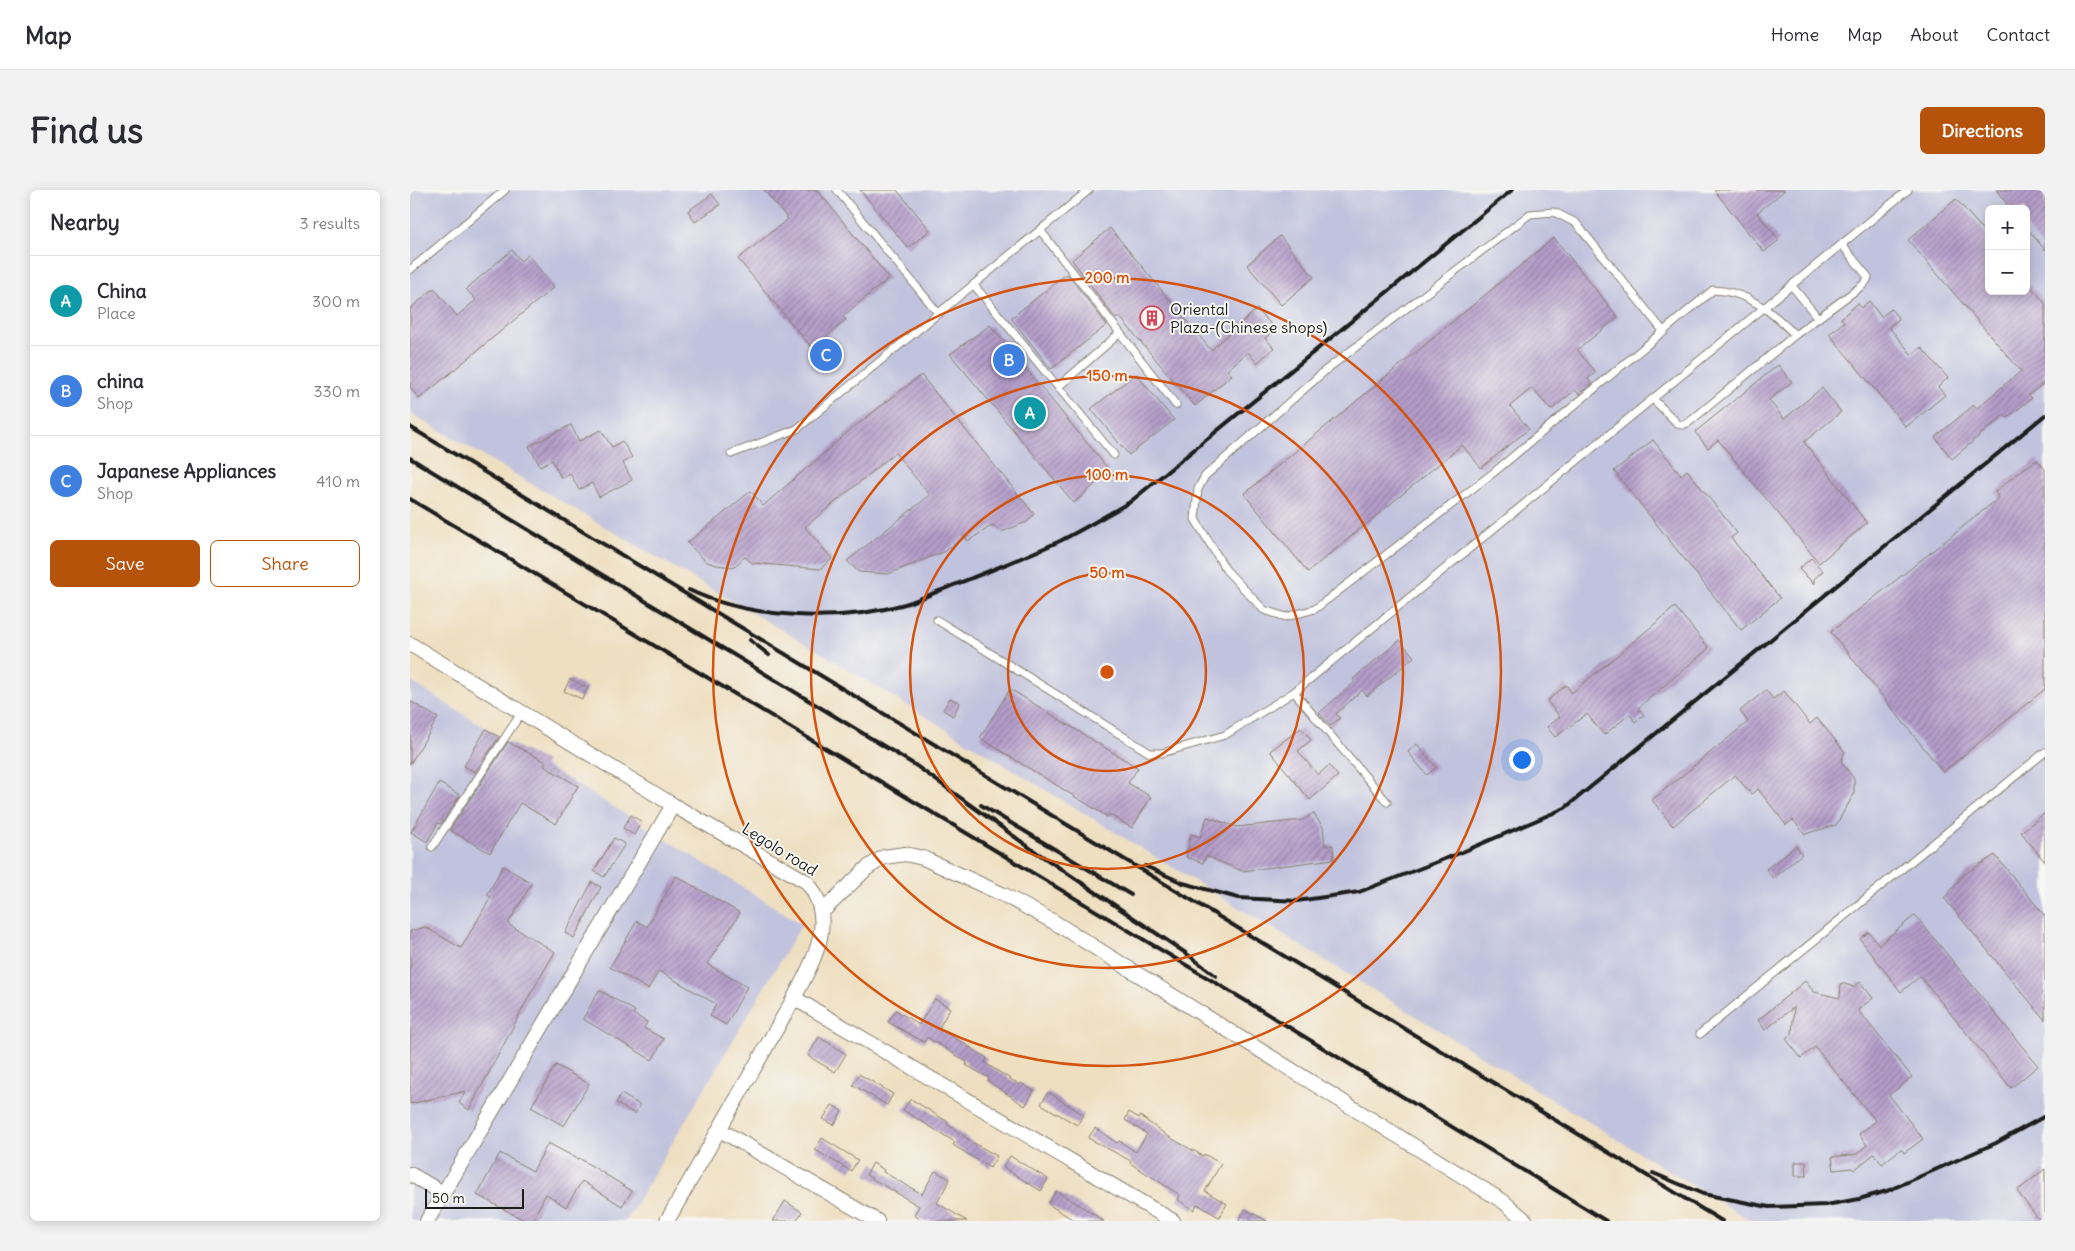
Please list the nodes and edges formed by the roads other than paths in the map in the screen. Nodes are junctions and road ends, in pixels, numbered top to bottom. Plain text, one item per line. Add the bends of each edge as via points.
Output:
1 (505, 190) edge
2 (837, 190) edge
3 (1089, 190) edge
4 (1908, 190) edge
5 (1040, 230) junction
6 (1842, 245) junction
7 (410, 270) edge
8 (974, 285) junction
9 (1792, 286) junction
10 (1764, 308) junction
11 (939, 314) junction
12 (1818, 318) junction
13 (1664, 332) junction
14 (1120, 333) junction
15 (1795, 335) junction
16 (1058, 387) junction
17 (1654, 399) junction
18 (1176, 404) dead end
19 (731, 454) dead end
20 (1114, 455) dead end
21 (937, 620) dead end
22 (410, 644) edge
23 (1294, 692) junction
24 (522, 712) junction
25 (2045, 752) edge
26 (1387, 802) dead end
27 (673, 805) junction
28 (432, 848) dead end
29 (822, 912) junction
30 (794, 998) junction
31 (1700, 1034) dead end
32 (720, 1130) junction
33 (410, 1174) edge
34 (443, 1193) junction
35 (427, 1221) edge
36 (667, 1221) edge
37 (877, 1221) edge
38 (1173, 1221) edge
39 (1526, 1221) edge

1 - 7 lane
2 - 11 lane
3 - 5 lane
4 - 6 lane
5 - 8 lane
5 - 14 lane
6 - 9 lane
6 - 12 lane via 1868,280
8 - 11 lane
8 - 16 lane
9 - 10 lane
9 - 12 lane
10 - 13 lane via 1729,290 1713,290
10 - 15 lane
10 - 17 lane
11 - 19 lane via 797,429
12 - 15 lane
13 - 13 lane via 1576,223 1554,212 1530,214 1327,369 1205,476 1198,490 1195,519 1226,570 1264,610 1286,618 1315,609 1493,473
14 - 16 lane
14 - 18 lane
15 - 17 lane via 1688,423 1678,424
16 - 20 lane
17 - 23 lane
21 - 23 lane via 1150,753 1225,734
22 - 24 street, Legolo road
23 - 26 lane
24 - 27 street, Legolo road
24 - 28 lane
25 - 31 lane
27 - 29 street, Legolo road via 807,882 816,894
27 - 34 street
29 - 30 street, Legolo road via 822,934 812,964
29 - 39 street via 867,868 884,857 905,854 923,858 1054,922 1504,1202
30 - 32 street, Legolo road
30 - 38 street
32 - 36 street, Legolo road
32 - 37 street
33 - 34 street
34 - 35 street

